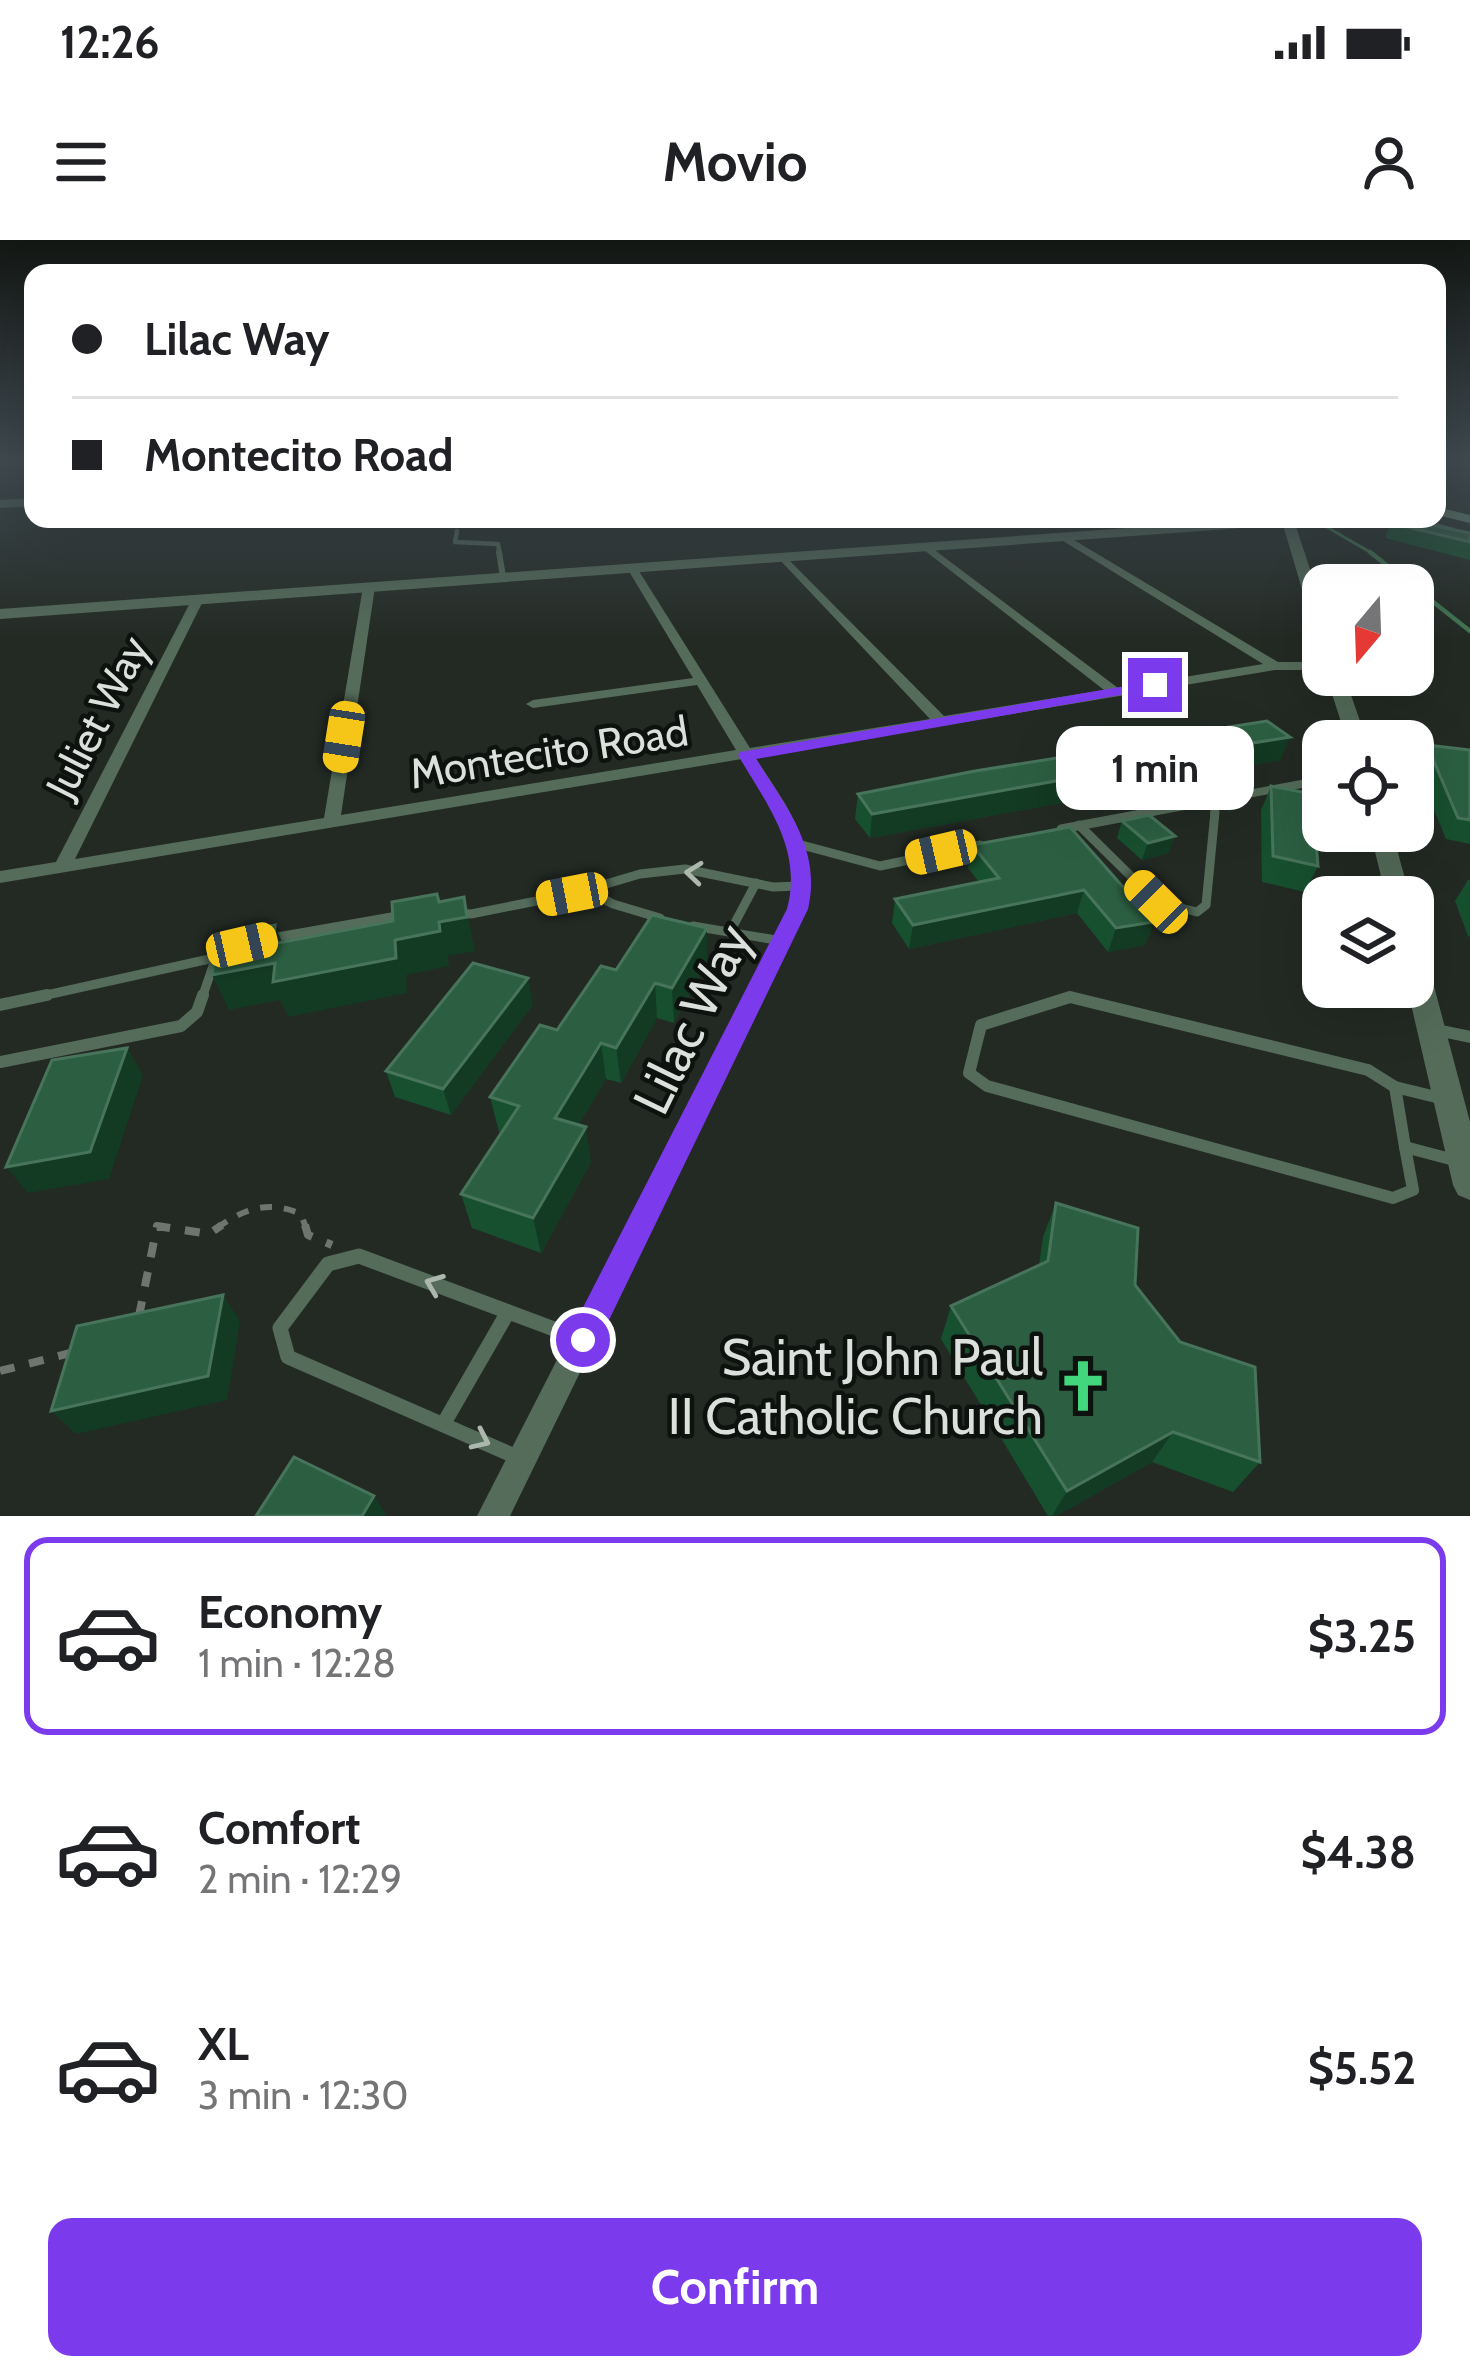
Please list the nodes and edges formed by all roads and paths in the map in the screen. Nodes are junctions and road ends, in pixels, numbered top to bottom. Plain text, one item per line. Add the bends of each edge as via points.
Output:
1 (1188, 528) edge
2 (1300, 528) edge
3 (457, 531) dead end
4 (1064, 537) junction
5 (928, 548) junction
6 (784, 557) junction
7 (1308, 564) edge
8 (632, 568) junction
9 (503, 577) junction
10 (370, 586) junction
11 (198, 599) junction
12 (1, 615) edge
13 (1274, 666) junction
14 (1302, 666) edge
15 (699, 681) junction
16 (1115, 692) junction
17 (533, 704) dead end
18 (940, 721) junction
19 (746, 755) junction
20 (1302, 784) edge
21 (1216, 798) junction
22 (331, 824) junction
23 (1078, 825) junction
24 (1056, 830) edge
25 (987, 843) edge
26 (798, 844) junction
27 (62, 867) junction
28 (0, 877) edge
29 (756, 884) junction
30 (803, 886) junction
31 (586, 890) junction
32 (450, 913) edge
33 (406, 915) edge
34 (730, 932) junction
35 (265, 940) edge
36 (782, 941) junction
37 (229, 952) edge
38 (215, 960) junction
39 (0, 1005) edge
40 (1427, 1008) edge
41 (1432, 1028) junction
42 (1470, 1037) edge
43 (0, 1062) edge
44 (1395, 1087) junction
45 (1450, 1100) junction
46 (1405, 1147) junction
47 (1467, 1174) edge
48 (359, 1256) junction
49 (508, 1312) junction
50 (134, 1337) edge
51 (583, 1340) junction
52 (93, 1347) edge
53 (0, 1372) edge
54 (444, 1424) junction
55 (522, 1459) junction
56 (493, 1516) edge

1 - 4 street
2 - 7 street
3 - 9 lane via 455,542 498,544
4 - 5 street
4 - 13 street
5 - 6 street
5 - 16 street
6 - 8 street
6 - 18 street
8 - 9 street
8 - 15 street, Lilac Way
9 - 10 street
10 - 11 street
10 - 22 street
11 - 12 street
11 - 27 street, Juliet Way
13 - 14 street, Montecito Road
13 - 16 street, Montecito Road
15 - 17 street
15 - 19 street, Lilac Way
16 - 18 street, Montecito Road
18 - 19 street, Montecito Road
19 - 22 street, Montecito Road
19 - 26 street, Lilac Way
20 - 21 lane
21 - 23 lane
21 - 23 lane via 1206,905 1197,912 1156,902
22 - 27 street, Montecito Road
23 - 24 lane
25 - 26 lane via 880,866
26 - 30 street, Lilac Way
27 - 28 street, Montecito Road
29 - 30 lane
29 -> 31 lane via 685,869
29 - 34 lane
30 - 36 street, Lilac Way
31 - 32 lane
31 - 34 lane
33 - 35 lane
34 - 36 lane
36 - 51 street, Lilac Way
37 - 38 lane
38 - 39 lane
38 - 43 lane via 197,1012 181,1026
40 - 41 street
41 - 42 lane
41 - 45 street
44 - 45 lane
44 - 46 lane
44 - 46 lane via 1368,1070 1070,997 981,1025 970,1073 987,1086 1393,1198 1413,1190
45 - 47 street
46 - 47 lane
49 -> 48 lane
48 - 50 path via 308,1235 301,1214 284,1205 240,1210 209,1234 157,1226
48 - 54 lane via 328,1264 280,1328 289,1357
49 - 51 lane
49 - 54 lane
51 - 55 street, Lilac Way
52 - 53 path
54 -> 55 lane
55 - 56 street, Lilac Way

